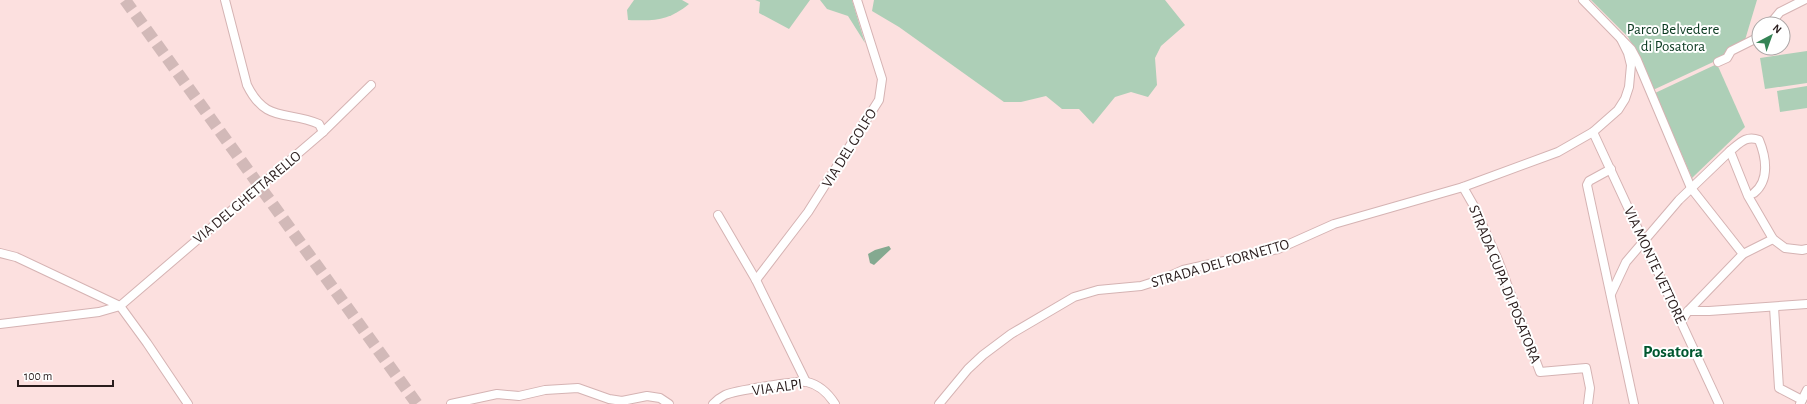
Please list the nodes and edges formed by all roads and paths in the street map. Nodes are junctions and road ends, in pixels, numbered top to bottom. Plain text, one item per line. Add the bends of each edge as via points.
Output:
1 (225, 0) edge
2 (857, 0) edge
3 (1583, 0) edge
4 (1804, 0) edge
5 (1777, 16) edge
6 (1621, 40) junction
7 (1751, 41) edge
8 (1718, 62) dead end
9 (371, 85) dead end
10 (323, 132) junction
11 (1593, 132) junction
12 (1730, 151) junction
13 (1611, 169) junction
14 (1463, 187) junction
15 (1691, 188) junction
16 (1754, 193) dead end
17 (718, 214) dead end
18 (1773, 239) junction
19 (1644, 241) junction
20 (1807, 249) edge
21 (0, 253) edge
22 (1743, 254) junction
23 (756, 280) junction
24 (1611, 294) junction
25 (1807, 304) edge
26 (120, 306) junction
27 (1774, 307) junction
28 (1688, 311) junction
29 (1681, 322) junction
30 (0, 324) edge
31 (806, 382) junction
32 (1807, 390) edge
33 (1801, 402) edge
34 (188, 404) edge
35 (451, 404) edge
36 (668, 404) edge
37 (713, 404) edge
38 (835, 404) edge
39 (939, 404) edge
40 (1588, 404) edge
41 (1634, 404) edge
42 (1719, 404) edge

1 - 10 street via 247,86 253,98 261,107 271,112 319,124
2 - 23 street, VIA DEL GOLFO via 882,79 879,100 808,212
3 - 6 street
4 - 5 street
6 - 11 street, STRADA DEL FORNETTO via 1628,52 1631,66 1629,87 1618,110
6 - 15 street via 1637,60
7 - 8 street via 1731,51 1727,58
9 - 10 street, VIA DEL GHETTARELLO
10 - 26 street, VIA DEL GHETTARELLO
11 - 13 street, VIA MONTE VETTORE
11 - 14 street, STRADA DEL FORNETTO via 1558,152
12 - 15 street
12 - 16 street via 1744,138 1759,140 1764,152 1764,177 1761,187
12 - 18 street via 1748,196
13 - 19 street, VIA MONTE VETTORE
13 - 24 street via 1588,181 1587,185
14 - 39 street, STRADA DEL FORNETTO via 1334,224 1278,249 1183,270 1141,286 1098,290 1074,297 1011,334 982,355
14 - 40 street, STRADA CUPA DI POSATORA via 1476,208 1498,260 1540,372 1586,368 1590,388
15 - 19 street
15 - 22 street
17 - 23 street
18 - 20 street via 1786,248
18 - 22 street
19 - 24 street via 1626,262
19 - 29 street, VIA MONTE VETTORE
21 - 26 street via 16,257
22 - 28 street
23 - 31 street
24 - 41 street
25 - 27 street
26 - 30 street via 99,312
26 - 34 street
27 - 28 street
27 - 33 street via 1779,388
28 - 29 street
29 - 42 street, VIA MONTE VETTORE
31 - 37 street, VIA ALPI via 790,382 725,395
31 - 38 street, VIA ALPI via 828,393
32 - 33 street
35 - 36 street via 497,394 519,396 545,390 578,388 609,399 622,400 647,396 660,398

